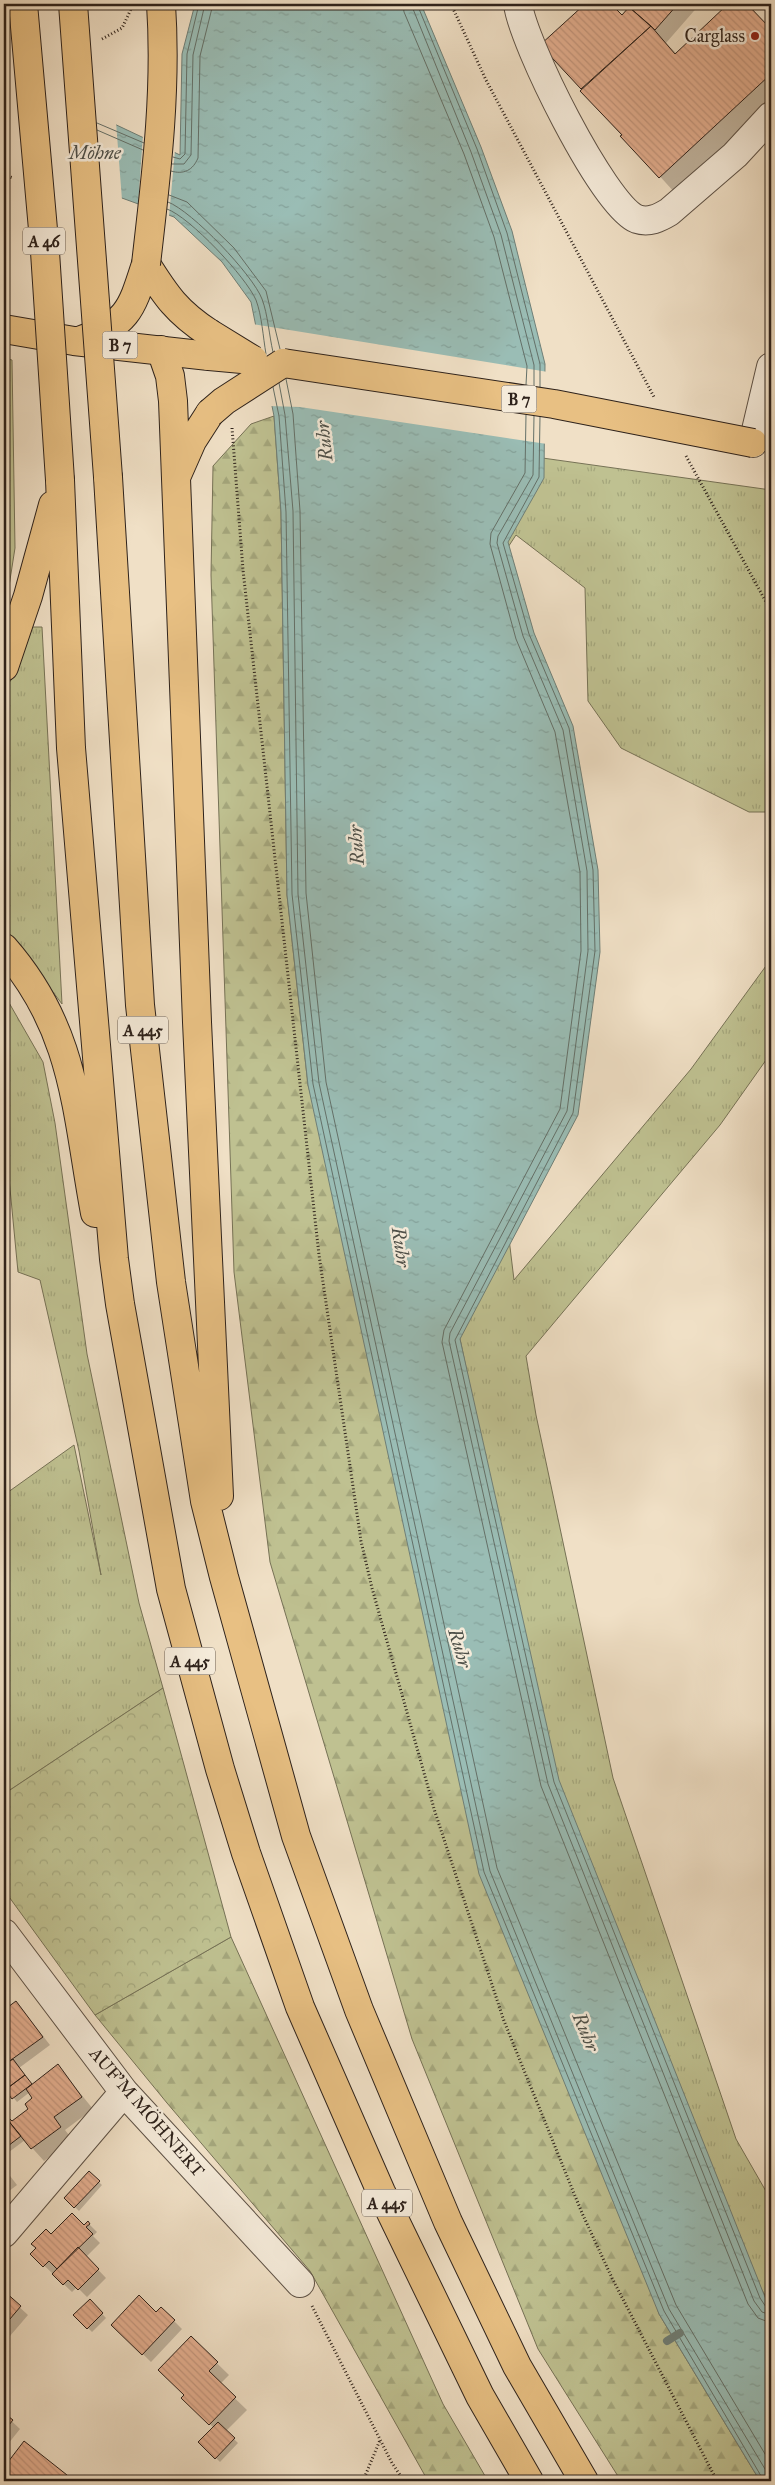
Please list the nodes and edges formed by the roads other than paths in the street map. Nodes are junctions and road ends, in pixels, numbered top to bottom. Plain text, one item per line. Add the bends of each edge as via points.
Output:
1 (23, 4) edge
2 (73, 4) edge
3 (161, 4) edge
4 (518, 4) edge
5 (771, 116) edge
6 (146, 264) junction
7 (4, 329) edge
8 (79, 341) junction
9 (209, 345) junction
10 (161, 350) junction
11 (283, 363) junction
12 (771, 367) edge
13 (762, 444) edge
14 (108, 477) joint
15 (60, 480) junction
16 (174, 480) junction
17 (4, 667) edge
18 (4, 948) edge
19 (120, 1304) junction
20 (224, 1577) junction
21 (4, 1933) edge
22 (124, 2092) junction
23 (4, 2233) edge
24 (300, 2283) road end
25 (529, 2481) edge
26 (584, 2481) edge

1 - 15 main road, A 46, bridge via 45,252
2 - 14 main road, A 46, bridge
3 - 6 main road, bridge via 161,124
4 - 5 street via 530,47 577,138 619,204 637,218 658,219 679,204 736,155
6 - 8 main road via 128,313 102,332
6 - 9 main road via 166,296
7 - 8 main road, B 7
8 - 10 main road, B 7
9 - 10 main road, B 7
9 - 11 main road, B 7, bridge via 253,360
10 - 16 main road via 170,376 173,402
11 - 13 main road, B 7, bridge via 554,404
11 - 16 main road, bridge via 224,401 221,420 192,441
12 - 13 street
14 - 20 main road, A 445 via 140,1005 170,1282 205,1501
15 - 17 main road via 28,596
15 - 19 main road, A 445 via 71,748
16 - 20 main road
18 - 19 main road via 33,985 65,1050 94,1213
19 - 25 main road, A 445 via 171,1589 246,1854 300,2008 381,2192 480,2396
20 - 26 main road, A 445 via 296,1836 359,2010 452,2231 517,2366
21 - 22 street, AUF'M MÖHNERT
22 - 23 street
22 - 24 street, AUF'M MÖHNERT

